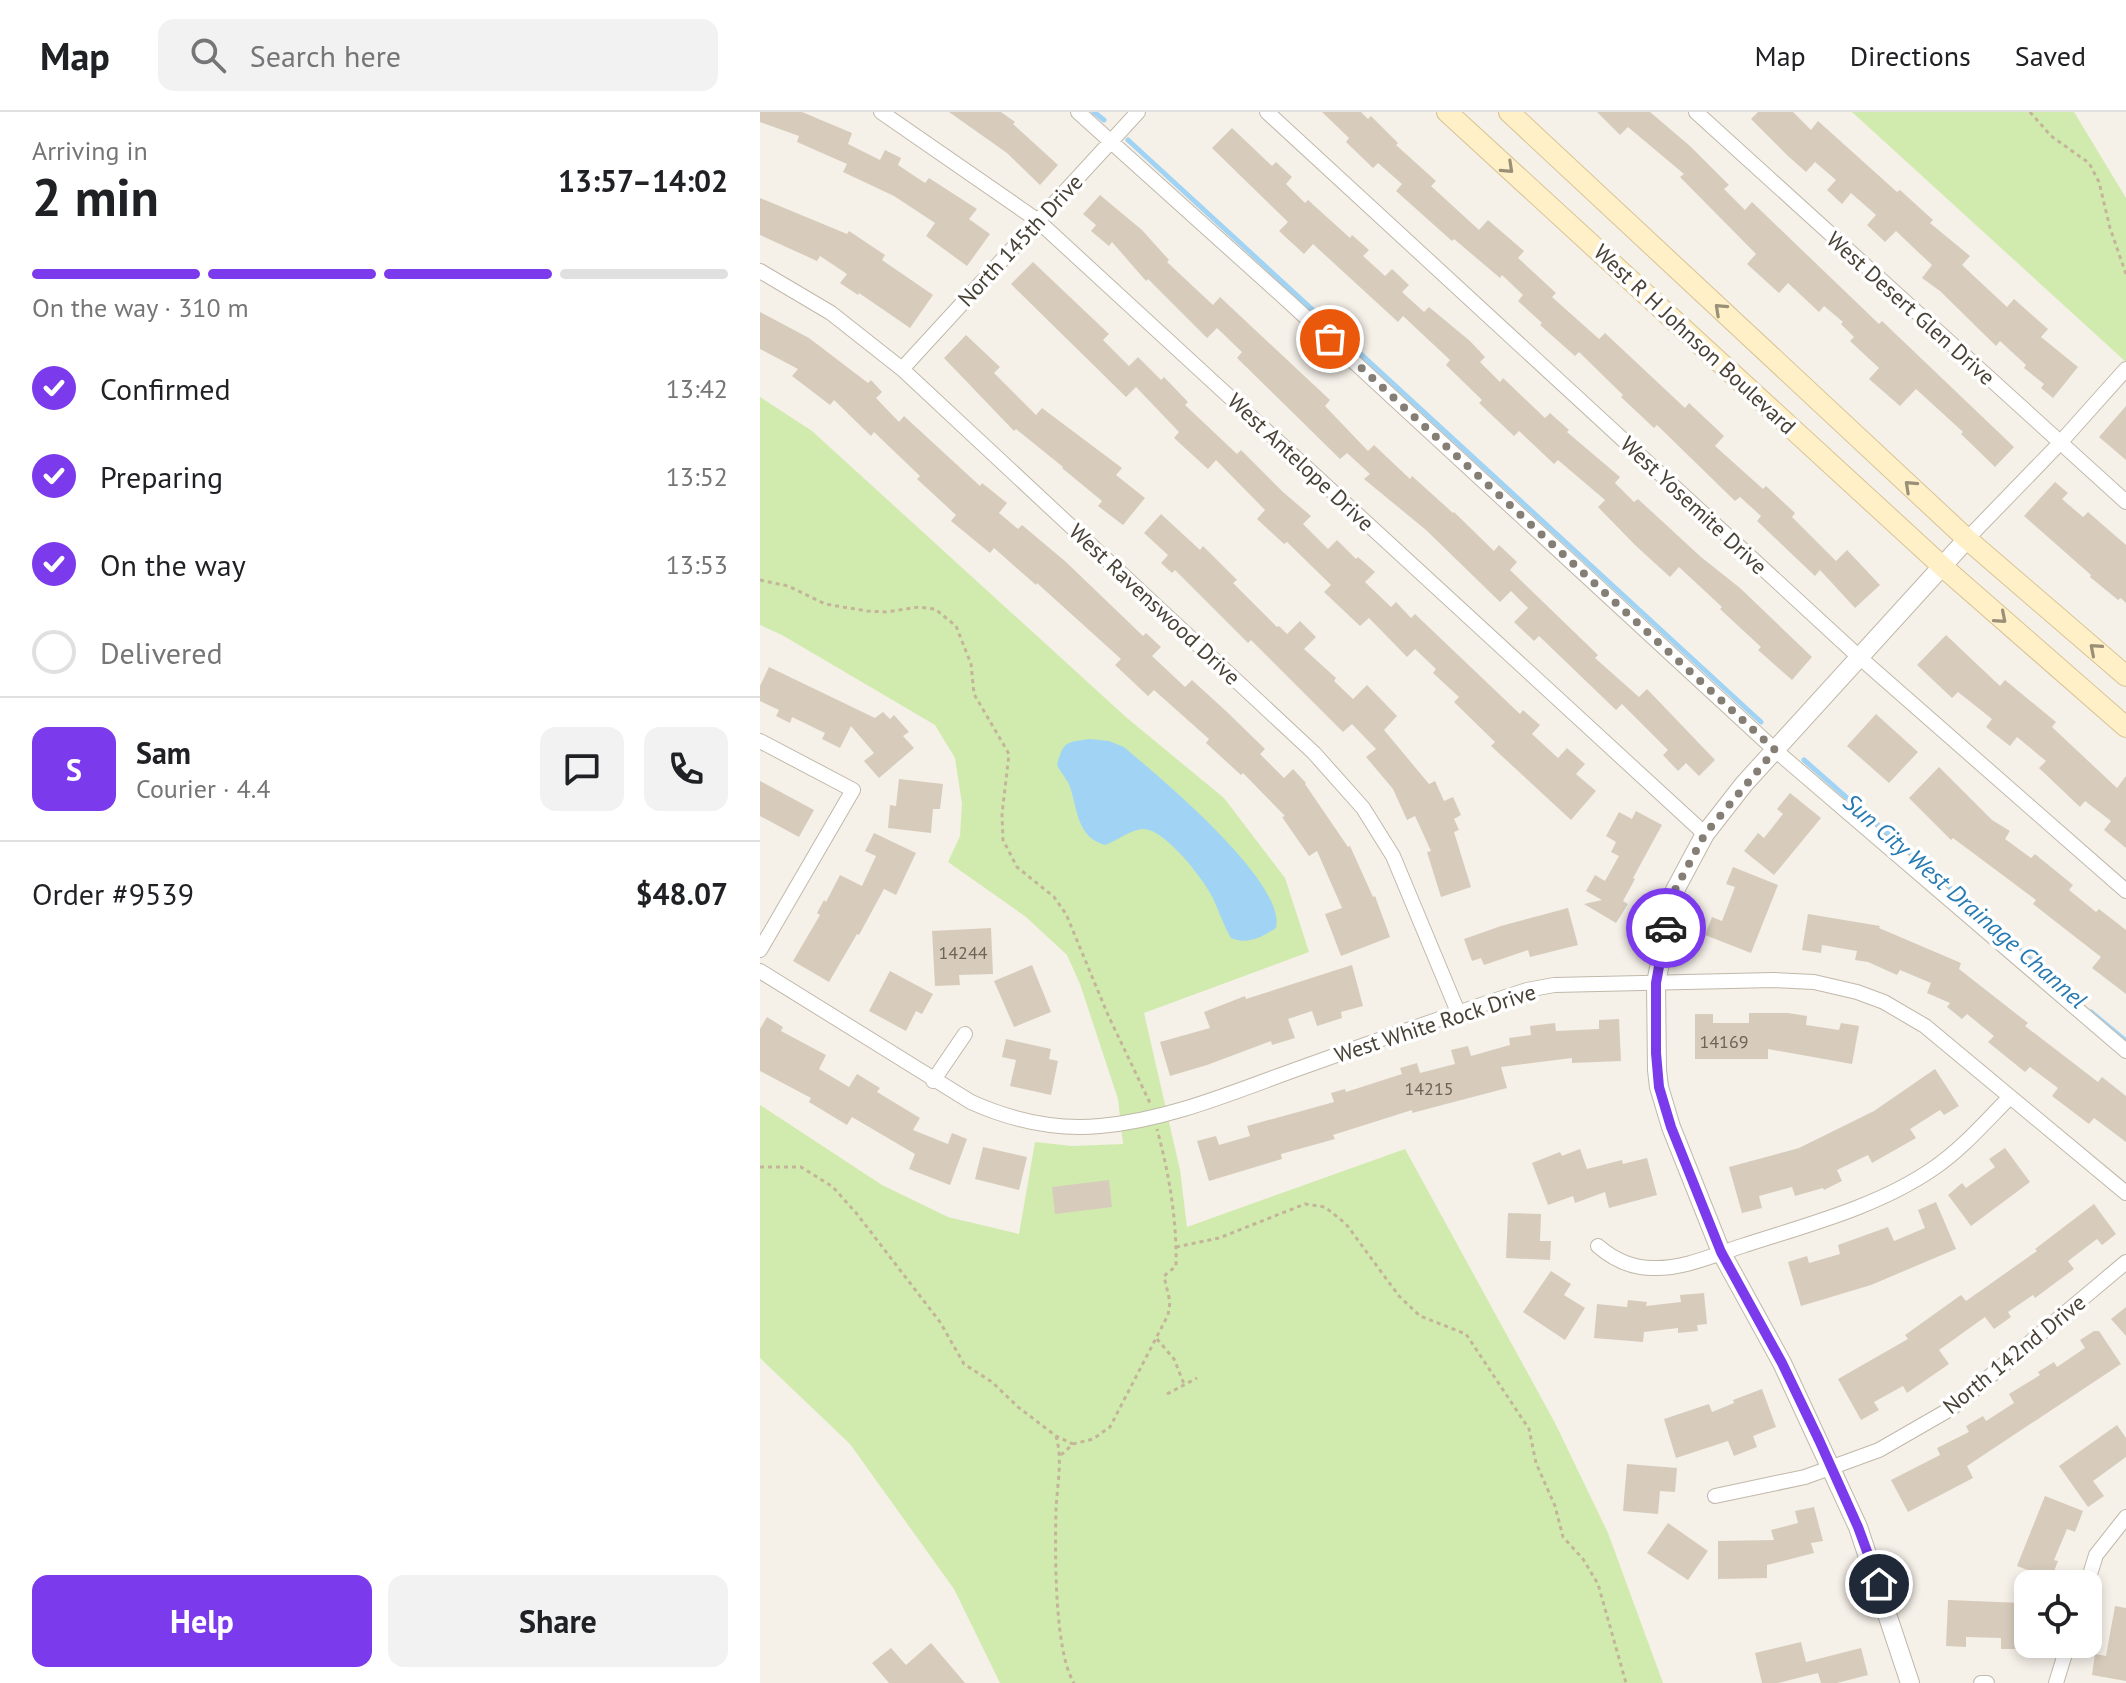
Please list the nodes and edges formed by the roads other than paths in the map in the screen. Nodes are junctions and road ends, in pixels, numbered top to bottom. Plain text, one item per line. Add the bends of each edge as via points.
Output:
1 (881, 112) edge
2 (1078, 112) edge
3 (1267, 112) edge
4 (1447, 112) edge
5 (1509, 112) edge
6 (1696, 112) edge
7 (1133, 118) edge
8 (1112, 140) junction
9 (1037, 220) junction
10 (760, 271) edge
11 (902, 369) junction
12 (2126, 369) edge
13 (2059, 444) junction
14 (2126, 502) edge
15 (1967, 539) junction
16 (1943, 567) junction
17 (1858, 656) junction
18 (2126, 676) edge
19 (2126, 727) edge
20 (760, 741) edge
21 (1776, 748) junction
22 (1705, 834) junction
23 (2126, 891) edge
24 (760, 950) edge
25 (760, 971) edge
26 (1656, 983) junction
27 (1458, 1012) junction
28 (965, 1034) dead end
29 (2126, 1051) edge
30 (933, 1081) junction
31 (2010, 1097) junction
32 (2126, 1193) edge
33 (1598, 1246) dead end
34 (1721, 1252) junction
35 (2126, 1262) edge
36 (1831, 1466) junction
37 (1715, 1496) dead end
38 (2126, 1517) edge
39 (2091, 1570) edge
40 (2064, 1658) edge
41 (1910, 1683) edge
42 (1981, 1683) edge
43 (1987, 1683) edge
44 (2056, 1683) edge

1 - 9 street, West Antelope Drive
2 - 8 street
3 - 17 street, West Yosemite Drive
4 -> 16 main road, West R H Johnson Boulevard
15 -> 5 main road, West R H Johnson Boulevard
6 - 13 street, West Desert Glen Drive
7 - 8 street, North 145th Drive
8 - 9 street, North 145th Drive
8 - 21 street
9 - 11 street, North 145th Drive
9 - 22 street, West Antelope Drive
10 - 11 street, West Ravenswood Drive via 831,313
11 - 27 street, West Ravenswood Drive via 1314,753 1363,808 1393,856
12 - 13 street
13 - 14 street, West Desert Glen Drive
13 - 15 street
15 - 16 street
18 -> 15 main road, West R H Johnson Boulevard
16 - 17 street
16 -> 19 main road, West R H Johnson Boulevard
17 - 21 street
17 - 23 street, West Yosemite Drive
20 - 24 street via 853,790
21 - 22 street
21 - 29 street
22 - 26 street via 1674,892
25 - 30 street, West White Rock Drive
26 - 27 street, West White Rock Drive via 1554,985
26 - 31 street, West White Rock Drive via 1814,982 1857,992 1925,1026
26 - 34 street via 1659,1087
27 - 30 street, West White Rock Drive via 1154,1117 1099,1126 1032,1123 986,1109
28 - 30 street
31 - 32 street, West White Rock Drive
31 - 34 street via 1951,1155 1914,1180 1872,1201
33 - 34 street via 1619,1261 1656,1268
34 - 36 street
35 - 36 street, North 142nd Drive via 1952,1408 1879,1450
36 - 37 street, North 142nd Drive via 1805,1477
36 - 41 street via 1879,1584
38 - 39 street via 2096,1555
40 - 44 street
42 - 43 street

